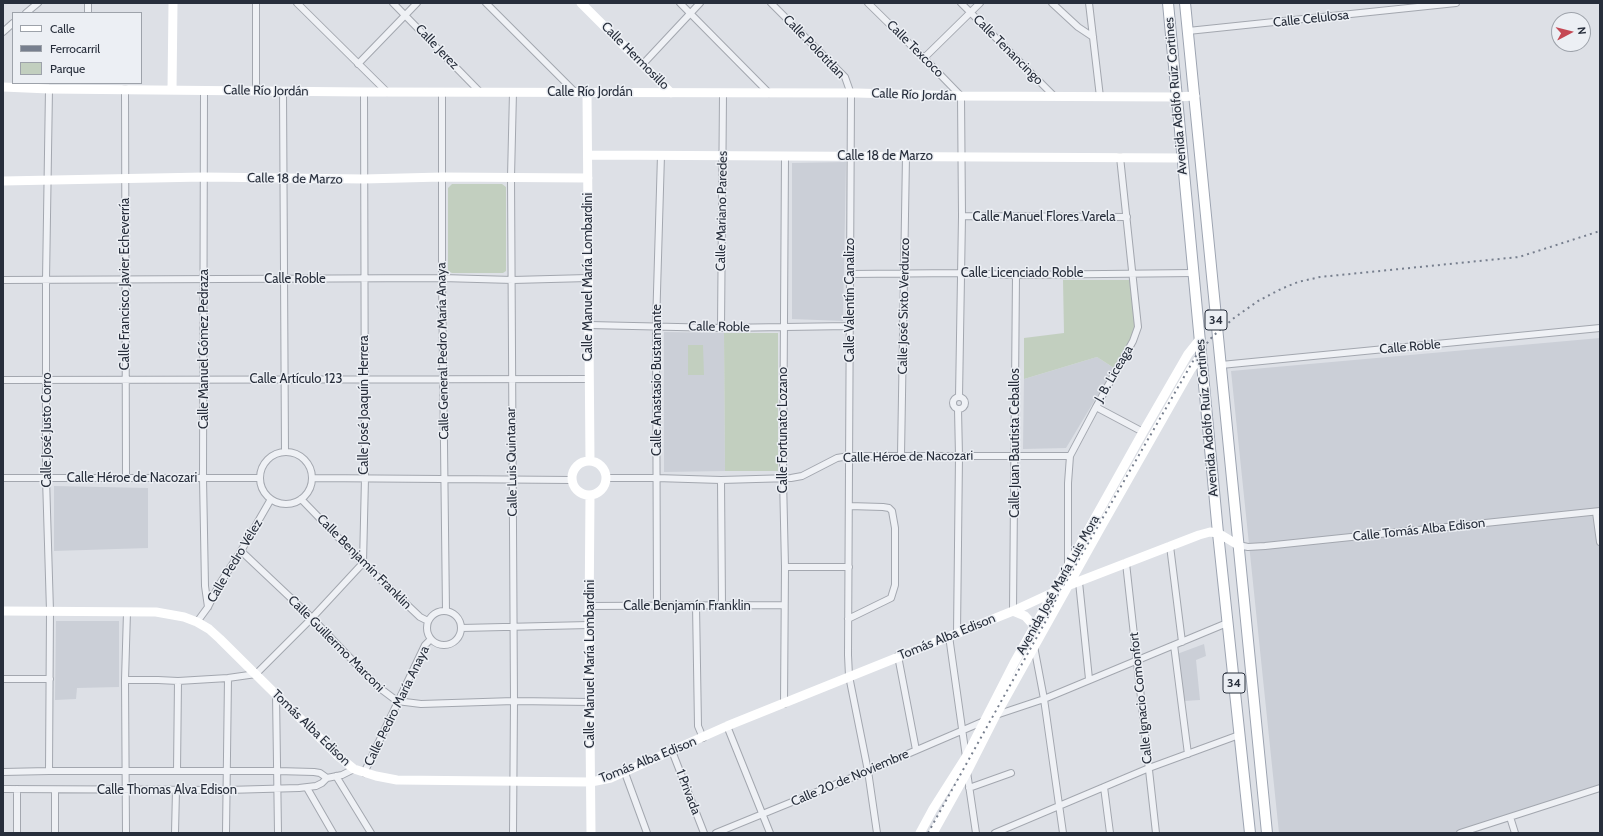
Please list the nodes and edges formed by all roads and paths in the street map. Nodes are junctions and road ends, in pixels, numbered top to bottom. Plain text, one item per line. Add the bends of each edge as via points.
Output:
1 (38, 3) edge
2 (173, 3) edge
3 (256, 3) edge
4 (297, 3) edge
5 (393, 3) edge
6 (417, 3) edge
7 (486, 3) edge
8 (581, 3) edge
9 (680, 3) edge
10 (700, 3) edge
11 (771, 3) edge
12 (868, 3) edge
13 (961, 3) edge
14 (980, 3) edge
15 (1052, 3) edge
16 (1089, 3) edge
17 (1168, 3) edge
18 (1185, 3) edge
19 (1456, 3) edge
20 (1416, 5) edge
21 (27, 12) edge
22 (690, 12) junction
23 (970, 13) junction
24 (405, 15) junction
25 (12, 25) edge
26 (1188, 31) junction
27 (3, 32) edge
28 (1093, 38) junction
29 (924, 58) junction
30 (358, 64) junction
31 (643, 64) junction
32 (88, 86) edge
33 (3, 87) edge
34 (49, 89) junction
35 (125, 89) junction
36 (172, 90) junction
37 (204, 90) junction
38 (256, 90) junction
39 (283, 91) junction
40 (364, 92) junction
41 (387, 92) junction
42 (442, 92) junction
43 (480, 92) junction
44 (513, 92) junction
45 (576, 93) junction
46 (588, 93) junction
47 (671, 93) junction
48 (723, 94) junction
49 (770, 94) junction
50 (851, 94) junction
51 (961, 96) junction
52 (1195, 96) junction
53 (1055, 97) junction
54 (1100, 97) junction
55 (1176, 97) junction
56 (588, 155) junction
57 (661, 155) junction
58 (723, 155) junction
59 (851, 155) junction
60 (906, 156) junction
61 (961, 156) junction
62 (785, 157) junction
63 (1120, 157) junction
64 (1182, 158) junction
65 (204, 177) junction
66 (442, 177) junction
67 (511, 177) junction
68 (588, 178) junction
69 (124, 179) junction
70 (283, 179) junction
71 (364, 179) junction
72 (3, 181) edge
73 (47, 181) junction
74 (962, 216) junction
75 (1127, 217) junction
76 (905, 273) junction
77 (960, 273) junction
78 (1133, 273) junction
79 (1193, 273) junction
80 (850, 274) junction
81 (1016, 275) junction
82 (442, 278) junction
83 (588, 278) junction
84 (204, 279) junction
85 (284, 279) junction
86 (364, 279) junction
87 (3, 280) edge
88 (46, 280) junction
89 (126, 280) junction
90 (513, 280) junction
91 (589, 325) junction
92 (656, 326) junction
93 (849, 326) junction
94 (721, 328) junction
95 (783, 328) junction
96 (1600, 328) edge
97 (1200, 339) junction
98 (1202, 355) junction
99 (1221, 365) junction
100 (365, 378) junction
101 (125, 379) junction
102 (204, 379) junction
103 (285, 379) junction
104 (588, 379) junction
105 (3, 380) edge
106 (47, 380) junction
107 (444, 380) junction
108 (512, 380) junction
109 (1096, 407) junction
110 (1143, 432) junction
111 (285, 452) junction
112 (901, 455) junction
113 (849, 456) junction
114 (959, 456) junction
115 (1015, 456) junction
116 (1070, 456) junction
117 (590, 460) junction
118 (3, 478) edge
119 (46, 478) junction
120 (126, 478) junction
121 (203, 478) junction
122 (260, 478) junction
123 (312, 478) junction
124 (365, 478) junction
125 (606, 478) junction
126 (656, 478) junction
127 (783, 478) junction
128 (444, 479) junction
129 (513, 479) junction
130 (572, 480) junction
131 (721, 480) junction
132 (590, 495) junction
133 (271, 499) junction
134 (301, 499) junction
135 (849, 506) junction
136 (1598, 512) edge
137 (1218, 533) junction
138 (1600, 542) edge
139 (1238, 545) junction
140 (1170, 546) junction
141 (241, 551) junction
142 (363, 562) junction
143 (1126, 563) junction
144 (1068, 566) junction
145 (785, 567) junction
146 (849, 567) junction
147 (1079, 582) junction
148 (1068, 586) junction
149 (1054, 592) junction
150 (696, 605) junction
151 (784, 605) junction
152 (589, 606) junction
153 (657, 606) junction
154 (722, 606) junction
155 (208, 607) junction
156 (1014, 610) junction
157 (50, 611) junction
158 (446, 611) junction
159 (3, 612) edge
160 (127, 612) junction
161 (312, 618) junction
162 (848, 619) junction
163 (428, 621) junction
164 (197, 622) junction
165 (1227, 623) junction
166 (589, 625) junction
167 (513, 627) junction
168 (1035, 627) junction
169 (461, 628) junction
170 (953, 635) junction
171 (431, 639) junction
172 (1182, 642) junction
173 (1174, 645) junction
174 (1034, 646) junction
175 (898, 656) junction
176 (1137, 660) junction
177 (256, 674) junction
178 (849, 676) junction
179 (228, 678) junction
180 (3, 679) edge
181 (50, 679) junction
182 (1089, 679) junction
183 (125, 680) junction
184 (178, 681) junction
185 (276, 694) junction
186 (1044, 699) junction
187 (397, 701) junction
188 (514, 701) junction
189 (590, 702) junction
190 (784, 704) junction
191 (996, 715) junction
192 (982, 722) junction
193 (727, 726) junction
194 (962, 731) junction
195 (1239, 735) junction
196 (703, 738) junction
197 (916, 750) junction
198 (672, 751) junction
199 (1188, 754) junction
200 (966, 757) junction
201 (1149, 768) junction
202 (354, 769) junction
203 (49, 771) junction
204 (126, 771) junction
205 (177, 771) junction
206 (277, 771) junction
207 (868, 771) junction
208 (3, 772) edge
209 (227, 772) junction
210 (967, 772) junction
211 (364, 773) junction
212 (624, 773) junction
213 (1012, 773) dead end
214 (336, 776) junction
215 (327, 778) junction
216 (512, 781) junction
217 (591, 782) junction
218 (1104, 787) junction
219 (307, 788) junction
220 (969, 788) junction
221 (1600, 788) edge
222 (3, 789) edge
223 (17, 789) junction
224 (277, 789) junction
225 (55, 790) junction
226 (125, 790) junction
227 (176, 790) junction
228 (227, 790) junction
229 (1060, 806) junction
230 (762, 814) junction
231 (1510, 818) junction
232 (17, 833) edge
233 (55, 833) edge
234 (126, 833) edge
235 (175, 833) edge
236 (226, 833) edge
237 (278, 833) edge
238 (333, 833) edge
239 (372, 833) edge
240 (513, 833) edge
241 (591, 833) edge
242 (648, 833) edge
243 (704, 833) edge
244 (716, 833) edge
245 (770, 833) edge
246 (877, 833) edge
247 (920, 833) edge
248 (933, 833) edge
249 (976, 833) edge
250 (994, 833) edge
251 (1063, 833) edge
252 (1110, 833) edge
253 (1156, 833) edge
254 (1250, 833) edge
255 (1267, 833) edge
256 (1460, 833) edge
257 (1515, 833) edge

1 - 21 street
2 - 36 street
3 - 38 street
4 - 30 street
5 - 24 street, Calle Jerez
6 - 24 street
7 - 45 street
8 - 31 street, Calle Hermosillo
9 - 22 street
10 - 22 street
11 - 50 street, Calle Polotitlan via 845,77
12 - 29 street, Calle Texcoco
13 - 23 street, Calle Tenancingo
14 - 23 street
15 - 28 street via 1078,28
16 - 28 street
17 - 55 main road, Avenida Adolfo Ruíz Cortines / 34
18 - 26 main road, Avenida Adolfo Ruíz Cortines / 34
19 - 20 street, Calle Celulosa
20 - 26 street, Calle Celulosa
22 - 31 street
22 - 49 street
23 - 29 street
23 - 53 street, Calle Tenancingo
24 - 30 street
24 - 43 street, Calle Jerez
25 - 27 street
26 - 52 main road, Avenida Adolfo Ruíz Cortines / 34
28 - 54 street
29 - 51 street, Calle Texcoco
30 - 41 street
31 - 47 street, Calle Hermosillo
32 - 34 street, Calle Río Jordán
32 - 35 street, Calle Río Jordán
33 - 34 street, Calle Río Jordán
34 - 73 street, Calle José Justo Corro
35 - 36 street, Calle Río Jordán
35 - 69 street, Calle Francisco Javier Echeverría
36 - 37 street, Calle Río Jordán
37 - 38 street, Calle Río Jordán
37 - 65 street, Calle Manuel Gómez Pedraza
38 - 39 street, Calle Río Jordán
39 - 40 street, Calle Río Jordán
39 - 70 street
40 - 41 street, Calle Río Jordán
40 - 71 street, Calle José Joaquín Herrera
41 - 42 street, Calle Río Jordán
42 - 43 street, Calle Río Jordán
42 - 66 street, Calle General Pedro María Anaya
43 - 44 street, Calle Río Jordán
44 - 45 street, Calle Río Jordán
44 - 67 street, Calle Luis Quintanar
45 - 46 street, Calle Río Jordán
46 - 47 street, Calle Río Jordán
46 - 56 street, Calle Manuel María Lombardini
47 - 48 street, Calle Río Jordán
48 - 49 street, Calle Río Jordán
48 - 58 street, Calle Mariano Paredes
49 - 50 street, Calle Río Jordán
50 - 51 street, Calle Río Jordán
50 - 59 street, Calle Valentín Canalizo
51 - 53 street, Calle Río Jordán
51 - 61 street
52 - 55 street, Calle Río Jordán
52 - 99 main road, Avenida Adolfo Ruíz Cortines / 34
53 - 54 street, Calle Río Jordán
54 - 55 street, Calle Río Jordán
55 - 64 main road, Avenida Adolfo Ruíz Cortines / 34
56 - 57 street, Calle 18 de Marzo
56 - 68 street, Calle Manuel María Lombardini
57 - 58 street, Calle 18 de Marzo
57 - 92 street, Calle Anastasio Bustamante
58 - 62 street, Calle 18 de Marzo
58 - 94 street, Calle Mariano Paredes
59 - 60 street, Calle 18 de Marzo
59 - 62 street, Calle 18 de Marzo
59 - 80 street, Calle Valentín Canalizo
60 - 61 street, Calle 18 de Marzo
60 - 76 street, Calle José Sixto Verduzco
61 - 63 street, Calle 18 de Marzo
61 - 74 street
62 - 95 street, Calle Fortunato Lozano
63 - 64 street, Calle 18 de Marzo
63 - 75 street, J. B. Liceaga
64 - 79 main road, Avenida Adolfo Ruíz Cortines / 34
65 - 69 street, Calle 18 de Marzo
65 - 70 street, Calle 18 de Marzo
65 - 84 street, Calle Manuel Gómez Pedraza
66 - 67 street, Calle 18 de Marzo
66 - 71 street, Calle 18 de Marzo
66 - 82 street, Calle General Pedro María Anaya
67 - 68 street, Calle 18 de Marzo
67 - 90 street, Calle Luis Quintanar
68 - 83 street, Calle Manuel María Lombardini
69 - 73 street, Calle 18 de Marzo
69 - 89 street, Calle Francisco Javier Echeverría
70 - 71 street, Calle 18 de Marzo
70 - 85 street
71 - 86 street, Calle José Joaquín Herrera
72 - 73 street, Calle 18 de Marzo
73 - 88 street, Calle José Justo Corro
74 - 75 street, Calle Manuel Flores Varela
74 - 77 street
75 - 78 street, J. B. Liceaga
76 - 77 street, Calle Licenciado Roble
76 - 80 street, Calle Licenciado Roble
76 - 112 street, Calle José Sixto Verduzco
77 - 81 street, Calle Licenciado Roble
77 - 114 street via 960,397 966,405 958,410
78 - 79 street, Calle Licenciado Roble
78 - 81 street, Calle Licenciado Roble
78 - 109 street, J. B. Liceaga via 1139,322 1137,333
79 - 97 main road, Avenida Adolfo Ruíz Cortines / 34
80 - 93 street, Calle Valentín Canalizo
81 - 115 street, Calle Juan Bautista Ceballos
82 - 86 street, Calle Roble
82 - 90 street, Calle Roble
82 - 107 street, Calle General Pedro María Anaya
83 - 90 street, Calle Roble
83 - 91 street, Calle Manuel María Lombardini
84 - 85 street, Calle Roble
84 - 89 street, Calle Roble
84 - 102 street, Calle Manuel Gómez Pedraza
85 - 86 street, Calle Roble
85 - 103 street
86 - 100 street, Calle José Joaquín Herrera
87 - 88 street, Calle Roble
88 - 89 street, Calle Roble
88 - 106 street, Calle José Justo Corro
89 - 101 street, Calle Francisco Javier Echeverría
90 - 108 street, Calle Luis Quintanar
91 - 92 street, Calle Roble
91 - 104 street, Calle Manuel María Lombardini
92 - 94 street, Calle Roble
92 - 126 street, Calle Anastasio Bustamante
93 - 95 street, Calle Roble
93 - 113 street, Calle Valentín Canalizo
94 - 95 street, Calle Roble
95 - 127 street, Calle Fortunato Lozano
96 - 99 street, Calle Roble
97 - 98 main road, Avenida Adolfo Ruíz Cortines / 34
97 - 110 street, Avenida José María Luis Mora via 1188,354
98 - 137 main road, Avenida Adolfo Ruíz Cortines / 34
98 - 148 street, Avenida José María Luis Mora via 1191,369
99 - 139 main road, Avenida Adolfo Ruíz Cortines / 34
100 - 103 street, Calle Artículo 123
100 - 107 street, Calle Artículo 123
100 - 124 street, Calle José Joaquín Herrera
101 - 102 street, Calle Artículo 123
101 - 106 street, Calle Artículo 123
101 - 120 street, Calle Francisco Javier Echeverría
102 - 103 street, Calle Artículo 123
102 - 121 street, Calle Manuel Gómez Pedraza
103 - 111 street
104 - 108 street, Calle Artículo 123
104 - 117 street, Calle Manuel María Lombardini
105 - 106 street, Calle Artículo 123
106 - 119 street, Calle José Justo Corro
107 - 108 street, Calle Artículo 123
107 - 128 street, Calle General Pedro María Anaya
108 - 129 street, Calle Luis Quintanar
109 - 110 street
109 - 116 street, J. B. Liceaga
110 - 144 street, Avenida José María Luis Mora
111 - 122 street via 270,457 261,470
111 - 123 street via 301,456 311,470
112 - 113 street, Calle Héroe de Nacozari
112 - 114 street, Calle Héroe de Nacozari
113 - 127 street, Calle Héroe de Nacozari via 837,458 802,476
113 - 135 street, Calle Valentín Canalizo
114 - 115 street, Calle Héroe de Nacozari
114 - 170 street
115 - 116 street, Calle Héroe de Nacozari
115 - 156 street, Calle Juan Bautista Ceballos
116 - 144 street, J. B. Liceaga
117 - 125 street via 603,468
117 - 130 street via 578,464 573,471
118 - 119 street, Calle Héroe de Nacozari
119 - 120 street, Calle Héroe de Nacozari
119 - 157 street, Calle José Justo Corro
120 - 121 street, Calle Héroe de Nacozari
121 - 122 street, Calle Héroe de Nacozari
121 - 155 street, Calle Manuel Gómez Pedraza
122 - 133 street via 263,490
123 - 124 street
123 - 134 street via 309,490
124 - 128 street
124 - 142 street, Calle José Joaquín Herrera
125 - 126 street, Calle Héroe de Nacozari
125 - 132 street via 601,490
126 - 131 street, Calle Héroe de Nacozari
126 - 153 street, Calle Anastasio Bustamante
127 - 131 street, Calle Héroe de Nacozari
127 - 145 street, Calle Fortunato Lozano
128 - 129 street
128 - 158 street, Calle General Pedro María Anaya
129 - 130 street
129 - 167 street, Calle Luis Quintanar
130 - 132 street via 580,492
131 - 154 street
132 - 152 street, Calle Manuel María Lombardini
133 - 134 street via 286,504
133 - 141 street, Calle Pedro Vélez
134 - 142 street, Calle Benjamín Franklin
135 - 146 street, Calle Valentín Canalizo
135 - 162 street via 883,507 892,511 895,528 895,585 891,598
136 - 138 street
136 - 139 street, Calle Tomás Alba Edison via 1265,546
137 - 139 street
137 - 140 street, Tomás Alba Edison via 1205,533
137 - 165 main road, Avenida Adolfo Ruíz Cortines / 34
139 - 255 main road, Avenida Adolfo Ruíz Cortines / 34
140 - 143 street, Tomás Alba Edison
140 - 172 street
141 - 155 street, Calle Pedro Vélez
141 - 161 street, Calle Guillermo Marconi
142 - 161 street
142 - 163 street, Calle Benjamín Franklin via 420,617
143 - 147 street, Tomás Alba Edison
143 - 176 street, Calle Ignacio Comonfort
144 - 148 street, J. B. Liceaga
144 - 149 street, Avenida José María Luis Mora
145 - 146 street
145 - 151 street, Calle Fortunato Lozano
146 - 162 street, Calle Valentín Canalizo
147 - 148 street, Tomás Alba Edison
147 - 182 street
148 - 149 street, Tomás Alba Edison
148 - 174 street, Avenida José María Luis Mora
149 - 156 street, Tomás Alba Edison
149 - 168 street, Avenida José María Luis Mora
150 - 153 street, Calle Benjamín Franklin
150 - 154 street, Calle Benjamín Franklin
150 - 196 street via 698,726
151 - 154 street, Calle Benjamín Franklin
151 - 190 street, Calle Fortunato Lozano
152 - 153 street, Calle Benjamín Franklin
152 - 166 street, Calle Manuel María Lombardini
155 - 164 street, Calle Pedro Vélez
156 - 168 street via 1025,616
156 - 170 street, Tomás Alba Edison
157 - 159 street, Tomás Alba Edison
157 - 160 street, Tomás Alba Edison
157 - 181 street, Calle José Justo Corro
158 - 163 street via 435,613
158 - 169 street via 455,615
160 - 164 street, Tomás Alba Edison via 169,614
160 - 183 street
161 - 177 street
161 - 187 street, Calle Guillermo Marconi via 377,686
162 - 178 street, Calle Valentín Canalizo
163 - 171 street via 427,630
164 - 177 street, Tomás Alba Edison via 220,639
165 - 172 street
165 - 195 main road, Avenida Adolfo Ruíz Cortines / 34
166 - 167 street
166 - 189 street, Calle Manuel María Lombardini
167 - 169 street
167 - 188 street, Calle Luis Quintanar
168 - 192 street, Avenida José María Luis Mora
169 - 171 street via 457,639 447,644
170 - 175 street, Tomás Alba Edison
170 - 194 street
171 - 187 street, Calle Pedro María Anaya
172 - 173 street
173 - 176 street
173 - 199 street
174 - 186 street
174 - 191 street, Avenida José María Luis Mora
175 - 178 street, Tomás Alba Edison
175 - 197 street
176 - 182 street
176 - 201 street, Calle Ignacio Comonfort
177 - 179 street
177 - 185 street, Tomás Alba Edison
178 - 190 street, Tomás Alba Edison
178 - 207 street, Calle Valentín Canalizo
179 - 184 street
179 - 209 street
180 - 181 street
181 - 203 street, Calle José Justo Corro
182 - 186 street
183 - 184 street
183 - 204 street
184 - 205 street
185 - 202 street, Tomás Alba Edison
185 - 206 street
186 - 191 street
186 - 229 street
187 - 188 street, Calle Guillermo Marconi via 421,704
187 - 211 street, Calle Pedro María Anaya
188 - 189 street, Calle Guillermo Marconi
188 - 216 street, Calle Luis Quintanar
189 - 217 street, Calle Manuel María Lombardini
190 - 193 street, Tomás Alba Edison
191 - 210 street, Avenida José María Luis Mora
192 - 194 street, Calle 20 de Noviembre
192 - 200 street, Avenida José María Luis Mora
193 - 196 street, Tomás Alba Edison
193 - 230 street
194 - 197 street, Calle 20 de Noviembre
194 - 200 street
195 - 199 street
195 - 254 main road, Avenida Adolfo Ruíz Cortines / 34
196 - 198 street, Tomás Alba Edison
197 - 207 street, Calle 20 de Noviembre
198 - 212 street, Tomás Alba Edison
198 - 243 street, 1 Privada
199 - 201 street
200 - 247 street, Avenida José María Luis Mora
201 - 218 street
201 - 253 street, Calle Ignacio Comonfort
202 - 211 street, Tomás Alba Edison
202 - 214 street, Calle Thomas Alva Edison
203 - 204 street, Calle Thomas Alva Edison
203 - 208 street, Calle Thomas Alva Edison
204 - 205 street, Calle Thomas Alva Edison
204 - 226 street
205 - 209 street, Calle Thomas Alva Edison
206 - 209 street, Calle Thomas Alva Edison
206 - 215 street, Calle Thomas Alva Edison via 314,772
206 - 224 street
207 - 230 street, Calle 20 de Noviembre
207 - 246 street, Calle Valentín Canalizo
209 - 228 street
210 - 220 street
210 - 248 street, Avenida José María Luis Mora
211 - 216 street, Tomás Alba Edison via 397,780
212 - 217 street, Tomás Alba Edison
212 - 242 street
213 - 220 street
214 - 215 street, Calle Thomas Alva Edison
214 - 239 street
215 - 219 street, Calle Thomas Alva Edison via 322,783
216 - 217 street, Tomás Alba Edison
216 - 240 street, Calle Luis Quintanar
217 - 241 street, Calle Manuel María Lombardini
218 - 229 street
218 - 252 street
219 - 224 street, Calle Thomas Alva Edison
219 - 238 street
220 - 249 street
221 - 231 street
222 - 223 street, Calle Thomas Alva Edison
223 - 225 street, Calle Thomas Alva Edison
223 - 232 street
224 - 228 street, Calle Thomas Alva Edison
224 - 237 street
225 - 226 street, Calle Thomas Alva Edison
225 - 233 street
226 - 227 street, Calle Thomas Alva Edison
226 - 234 street
227 - 228 street, Calle Thomas Alva Edison
227 - 235 street
228 - 236 street
229 - 250 street
229 - 251 street
230 - 244 street, Calle 20 de Noviembre
230 - 245 street
231 - 256 street
231 - 257 street

